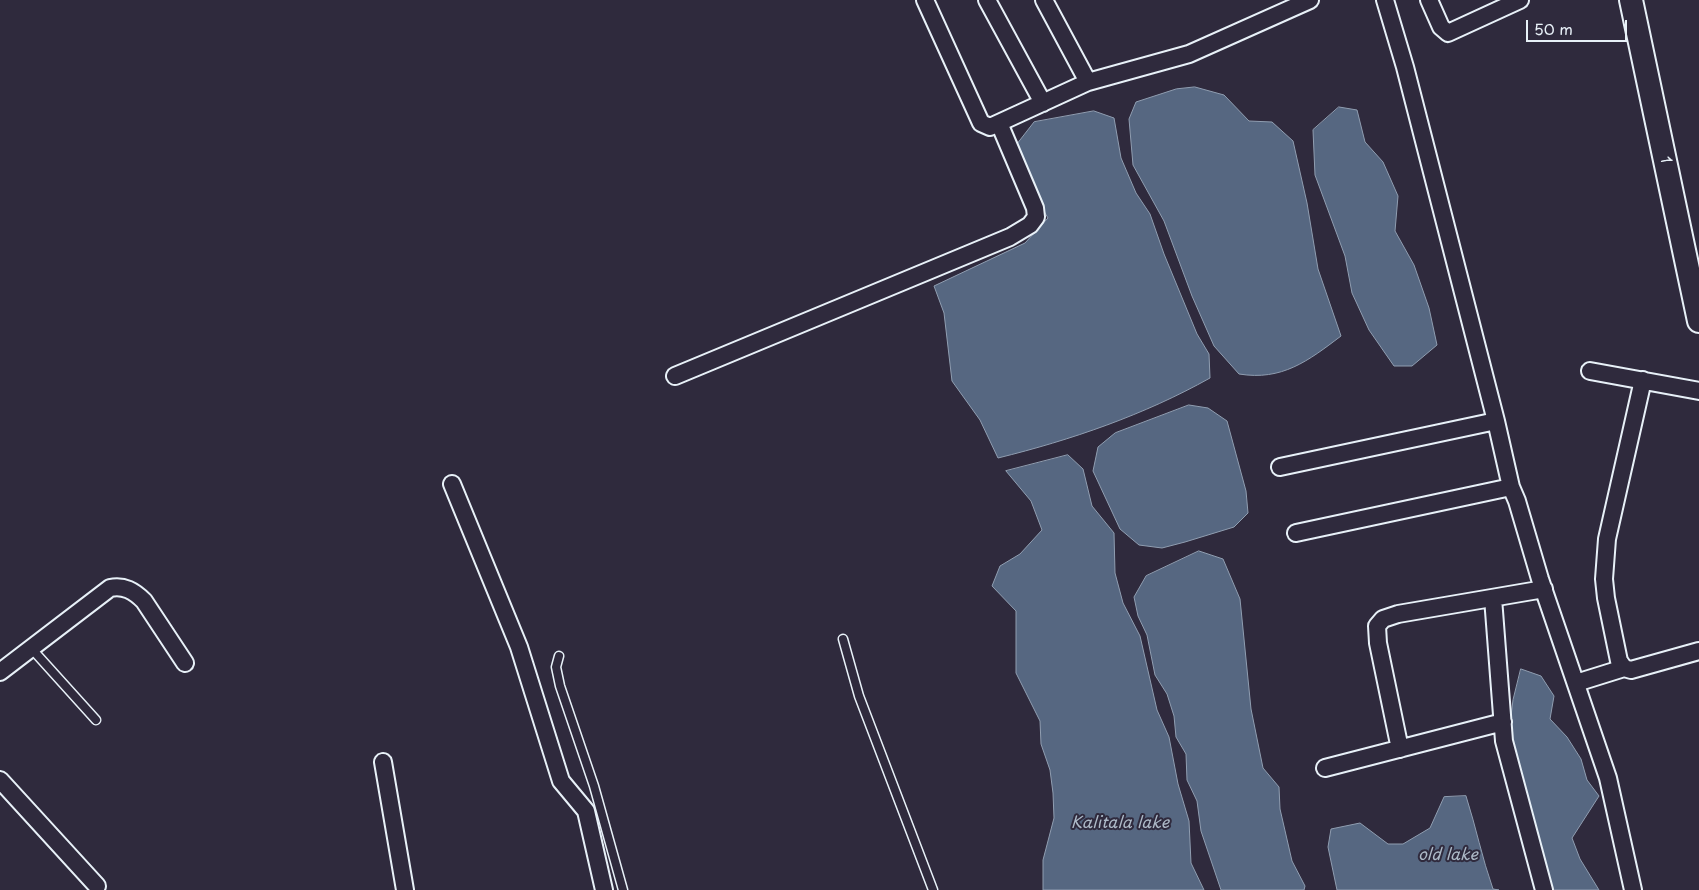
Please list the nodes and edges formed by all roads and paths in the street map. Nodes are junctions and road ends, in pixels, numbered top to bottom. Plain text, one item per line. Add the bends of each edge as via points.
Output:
1 (925, 0) edge
2 (987, 0) edge
3 (1044, 0) edge
4 (1310, 0) edge
5 (1385, 0) edge
6 (1429, 0) edge
7 (1520, 0) edge
8 (1631, 0) edge
9 (1088, 82) junction
10 (1043, 103) junction
11 (999, 124) junction
12 (1699, 321) edge
13 (1590, 371) dead end
14 (675, 376) dead end
15 (1643, 380) junction
16 (1699, 391) edge
17 (1496, 421) junction
18 (1280, 467) dead end
19 (452, 484) dead end
20 (1510, 487) junction
21 (1296, 533) dead end
22 (1544, 589) junction
23 (1493, 598) junction
24 (842, 639) dead end
25 (31, 648) junction
26 (1699, 651) edge
27 (559, 656) dead end
28 (185, 663) dead end
29 (1624, 668) junction
30 (0, 672) edge
31 (1576, 683) junction
32 (96, 720) dead end
33 (1503, 722) junction
34 (1400, 748) junction
35 (383, 762) dead end
36 (1325, 768) dead end
37 (0, 780) edge
38 (97, 886) dead end
39 (405, 890) edge
40 (604, 890) edge
41 (623, 890) edge
42 (933, 890) edge
43 (1544, 890) edge
44 (1633, 890) edge

1 - 11 street via 981,123 990,127
2 - 10 street
3 - 9 street
4 - 9 street via 1188,54
5 - 17 street
6 - 7 street via 1441,27 1448,33
8 - 12 street, 1
9 - 10 street
10 - 11 street
11 - 14 street via 1035,208 1036,217 1030,225 1010,237
13 - 15 street
15 - 16 street
15 - 29 street via 1607,539 1606,598 1619,661
17 - 18 street
17 - 20 street
19 - 40 street via 519,647 561,780 586,811
20 - 21 street
20 - 22 street via 1517,500
22 - 23 street
22 - 31 street
23 - 33 street
23 - 34 street via 1398,614 1383,619 1377,626
24 - 42 lane via 859,696
25 - 28 street via 110,588 116,587 126,588 144,601
25 - 30 street
25 - 32 lane
26 - 29 street via 1631,670
27 - 41 lane via 556,667 560,686 594,786
29 - 31 street
31 - 44 street via 1608,778
33 - 34 street
33 - 43 street via 1504,741
34 - 36 street
35 - 39 street
37 - 38 street

